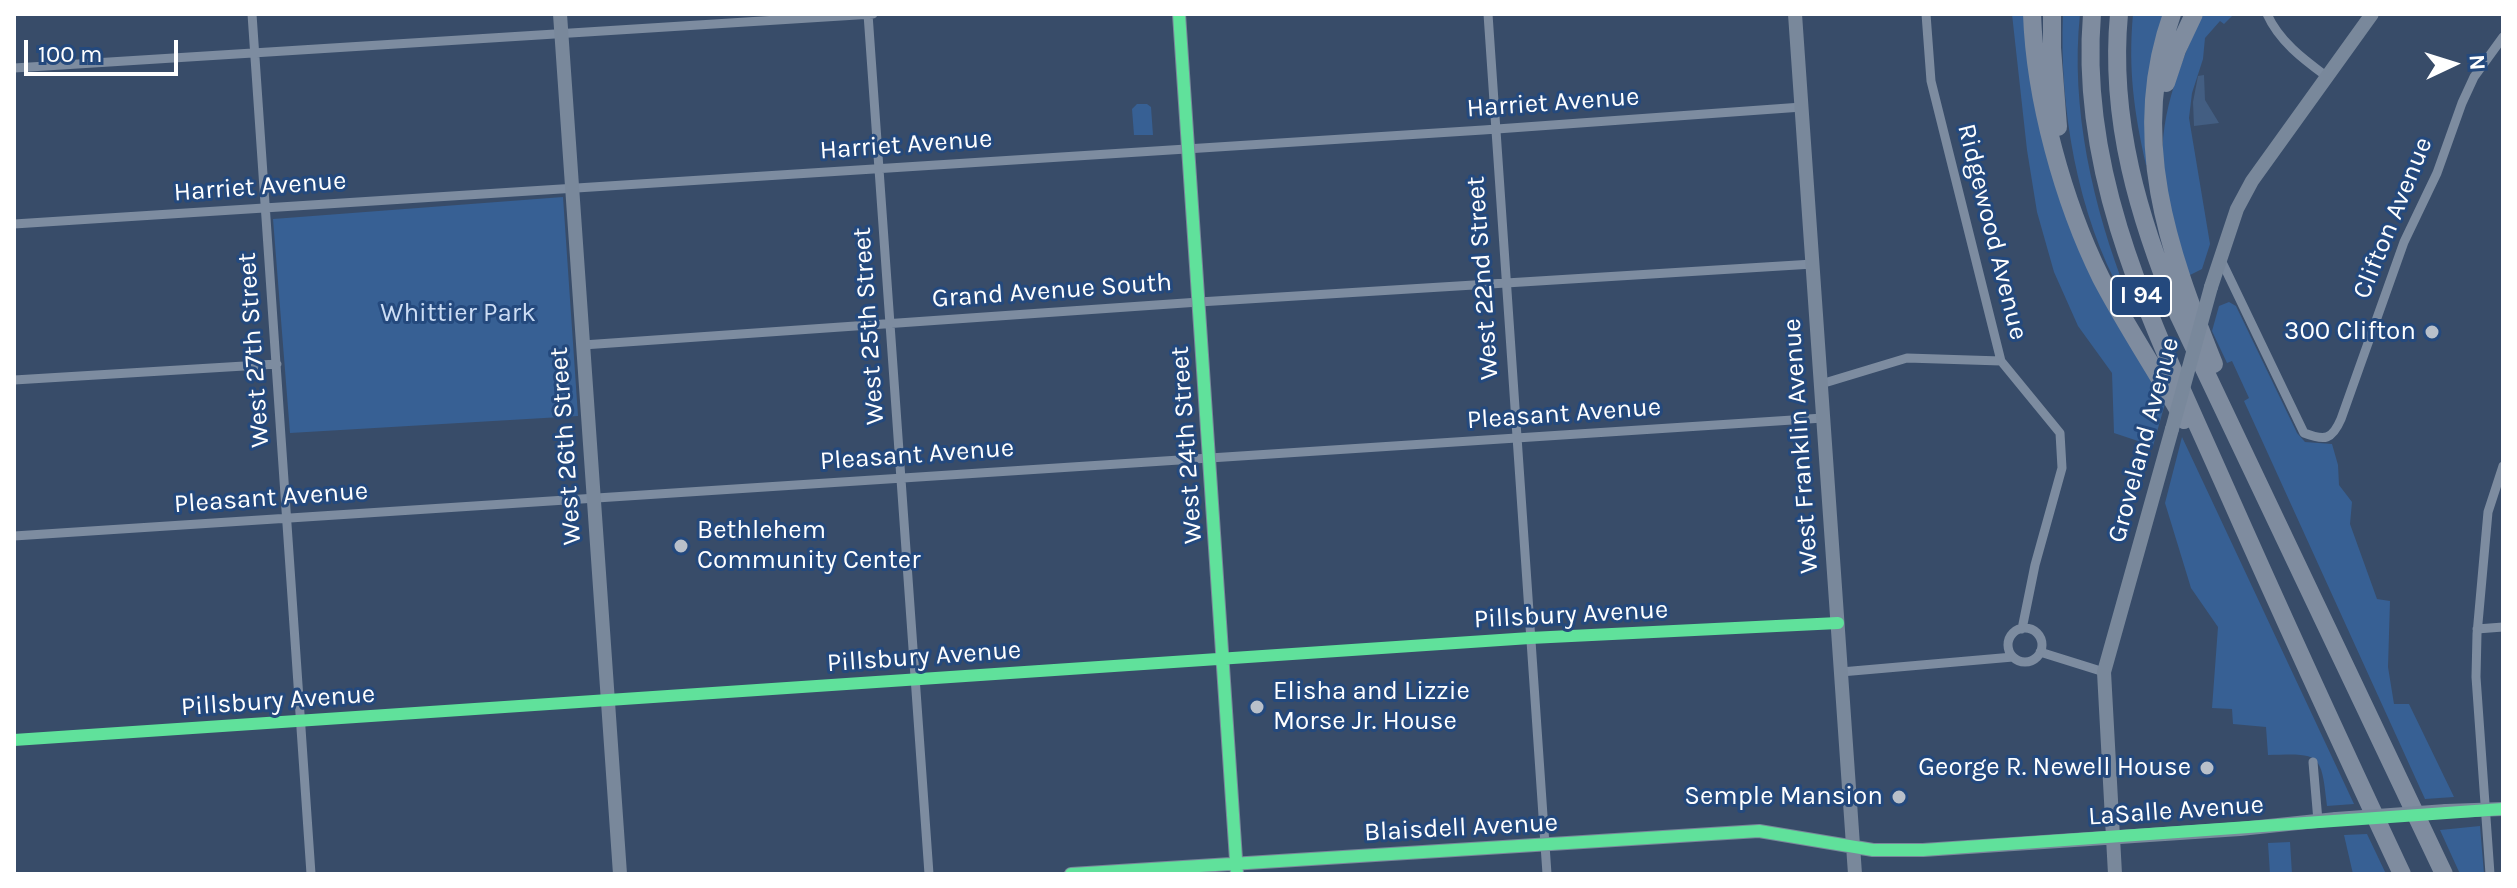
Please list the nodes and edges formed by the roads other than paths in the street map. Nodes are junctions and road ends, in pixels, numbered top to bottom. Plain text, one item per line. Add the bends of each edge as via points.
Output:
1 (252, 14) edge
2 (560, 14) edge
3 (870, 14) edge
4 (1179, 14) edge
5 (1488, 14) edge
6 (1795, 14) edge
7 (1926, 14) edge
8 (2032, 14) edge
9 (2054, 14) edge
10 (2092, 14) edge
11 (2119, 14) edge
12 (2172, 14) edge
13 (2194, 14) edge
14 (2267, 14) edge
15 (2372, 14) edge
16 (561, 35) junction
17 (2503, 37) edge
18 (255, 53) junction
19 (14, 68) edge
20 (2326, 76) junction
21 (1802, 107) junction
22 (1495, 129) junction
23 (1189, 149) junction
24 (880, 168) junction
25 (2157, 181) junction
26 (573, 190) junction
27 (266, 208) junction
28 (14, 224) edge
29 (2088, 247) junction
30 (2219, 256) junction
31 (1813, 264) junction
32 (1506, 283) junction
33 (1199, 302) junction
34 (892, 325) junction
35 (587, 344) junction
36 (2001, 361) junction
37 (277, 364) junction
38 (14, 380) edge
39 (1821, 384) junction
40 (1823, 418) junction
41 (1515, 439) junction
42 (1209, 458) junction
43 (2503, 466) edge
44 (901, 478) junction
45 (594, 499) junction
46 (287, 518) junction
47 (14, 536) edge
48 (2285, 538) junction
49 (2258, 560) junction
50 (1838, 623) junction
51 (2503, 627) edge
52 (2022, 629) junction
53 (2477, 629) junction
54 (1530, 638) junction
55 (2040, 652) junction
56 (2013, 657) junction
57 (1222, 659) junction
58 (1841, 672) junction
59 (2104, 672) junction
60 (915, 680) junction
61 (608, 700) junction
62 (301, 720) junction
63 (14, 740) edge
64 (2313, 762) dead end
65 (2503, 809) edge
66 (2485, 810) junction
67 (2318, 821) junction
68 (2113, 838) junction
69 (1545, 845) junction
70 (1853, 845) junction
71 (1237, 869) edge
72 (311, 874) edge
73 (620, 874) edge
74 (929, 874) edge
75 (1071, 874) edge
76 (1547, 874) edge
77 (1855, 874) edge
78 (2115, 874) edge
79 (2402, 874) edge
80 (2444, 874) edge
81 (2490, 874) edge

1 - 18 street, West 27th Street
2 - 16 street, West 26th Street
3 - 16 street
3 - 24 street, West 25th Street
4 - 23 street, West 24th Street
5 - 22 street, West 22nd Street
6 - 21 street, West Franklin Avenue
7 - 36 street, Ridgewood Avenue via 1931,81
8 - 29 highway via 2044,110
9 - 29 highway via 2053,75 2062,154
10 - 49 highway, I 94 via 2092,115 2121,239 2149,315
11 - 48 highway, I 94 via 2118,97 2142,217 2179,316
12 - 25 highway via 2154,113
13 - 25 highway via 2165,86
14 - 20 street via 2298,56
15 - 20 street, Groveland Avenue
16 - 18 street
16 - 26 street, West 26th Street
17 - 30 street, Clifton Avenue via 2462,103 2404,242 2341,419 2329,437 2304,433
18 - 19 street
18 - 27 street, West 27th Street
20 - 30 street, Groveland Avenue via 2252,181
21 - 22 street, Harriet Avenue
21 - 31 street, West Franklin Avenue
22 - 23 street, Harriet Avenue
22 - 32 street, West 22nd Street
23 - 24 street, Harriet Avenue
23 - 33 street, West 24th Street
24 - 26 street, Harriet Avenue
24 - 34 street, West 25th Street
25 - 48 highway via 2175,262
26 - 27 street, Harriet Avenue
26 - 35 street, West 26th Street
27 - 28 street, Harriet Avenue
27 - 37 street, West 27th Street
29 - 49 highway
30 - 59 street, Groveland Avenue, bridge
31 - 32 street, Grand Avenue South
31 - 39 street, West Franklin Avenue
32 - 33 street, Grand Avenue South
32 - 41 street, West 22nd Street
33 - 34 street, Grand Avenue South
33 - 42 street, West 24th Street
34 - 35 street, Grand Avenue South
34 - 44 street, West 25th Street
35 - 45 street, West 26th Street
36 - 39 street via 1907,358
36 - 52 street, Ridgewood Avenue via 2060,433 2062,468
37 - 38 street
37 - 46 street, West 27th Street
39 - 40 street, West Franklin Avenue
40 - 41 street, Pleasant Avenue
40 - 50 street, West Franklin Avenue
41 - 42 street, Pleasant Avenue
41 - 54 street, West 22nd Street
42 - 44 street, Pleasant Avenue
42 - 57 street, West 24th Street
43 - 53 street via 2488,512
44 - 45 street, Pleasant Avenue
44 - 60 street, West 25th Street
45 - 46 street, Pleasant Avenue
45 - 61 street, West 26th Street
46 - 47 street, Pleasant Avenue
46 - 62 street, West 27th Street
48 - 80 highway, I 94
49 - 79 highway, I 94
50 - 54 street, Pillsbury Avenue
50 - 58 street, West Franklin Avenue
51 - 53 street
52 - 55 street via 2036,633
52 - 56 street via 2009,641
53 - 66 street
54 - 57 street, Pillsbury Avenue
54 - 69 street, West 22nd Street
55 - 56 street via 2028,662
55 - 59 street
56 - 58 street
57 - 60 street, Pillsbury Avenue
57 - 71 street, West 24th Street
58 - 70 street, West Franklin Avenue
59 - 68 street, Groveland Avenue
60 - 61 street, Pillsbury Avenue
60 - 74 street, West 25th Street
61 - 62 street, Pillsbury Avenue
61 - 73 street, West 26th Street
62 - 63 street, Pillsbury Avenue
62 - 72 street, West 27th Street
64 - 67 street
65 - 66 street, LaSalle Avenue
66 - 67 street, LaSalle Avenue, bridge
66 - 81 street
67 - 68 street, LaSalle Avenue
68 - 70 street, LaSalle Avenue via 1923,850
68 - 78 street, Groveland Avenue
69 - 70 street, Blaisdell Avenue via 1759,831
69 - 71 street, Blaisdell Avenue
69 - 76 street, West 22nd Street
70 - 77 street, West Franklin Avenue
71 - 75 street, Blaisdell Avenue

